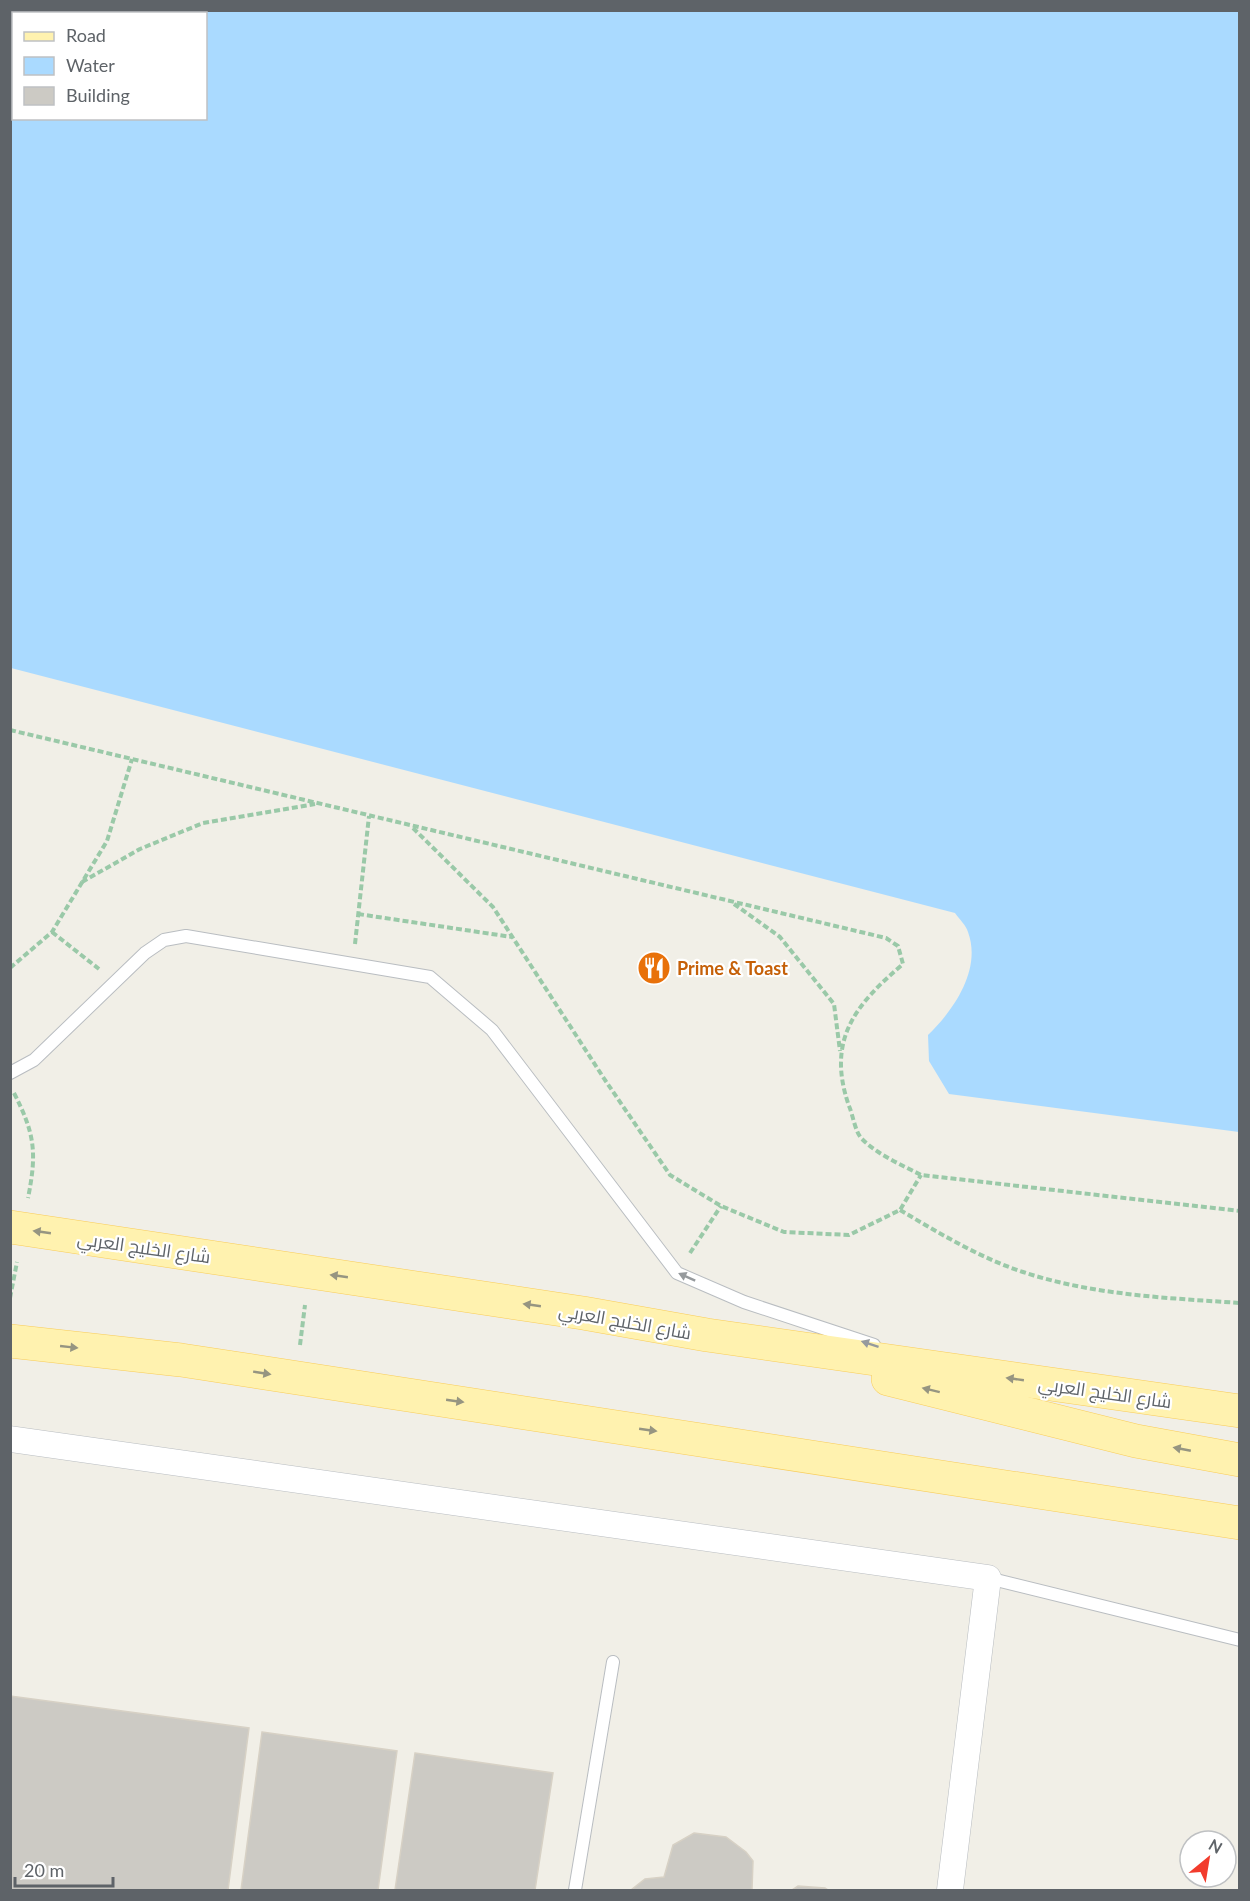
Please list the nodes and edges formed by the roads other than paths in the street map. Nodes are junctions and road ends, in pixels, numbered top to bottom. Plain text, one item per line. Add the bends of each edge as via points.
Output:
1 (10, 1073) edge
2 (16, 1228) edge
3 (706, 1335) junction
4 (18, 1345) edge
5 (946, 1369) junction
6 (1239, 1411) edge
7 (10, 1439) edge
8 (1239, 1460) edge
9 (1239, 1523) edge
10 (988, 1578) junction
11 (1239, 1640) edge
12 (613, 1662) dead end
13 (574, 1890) edge
14 (950, 1890) edge

5 -> 1 lane via 744,1302 677,1273 492,1030 430,978 186,936 164,940 145,953 34,1060
3 -> 2 main road, شارع الخليج العربي via 583,1312
3 - 5 main road, شارع الخليج العربي
8 -> 3 main road via 1136,1441
4 -> 9 main road via 181,1360
6 -> 5 main road, شارع الخليج العربي
7 - 10 street
10 - 11 lane
10 - 14 street
12 - 13 lane

